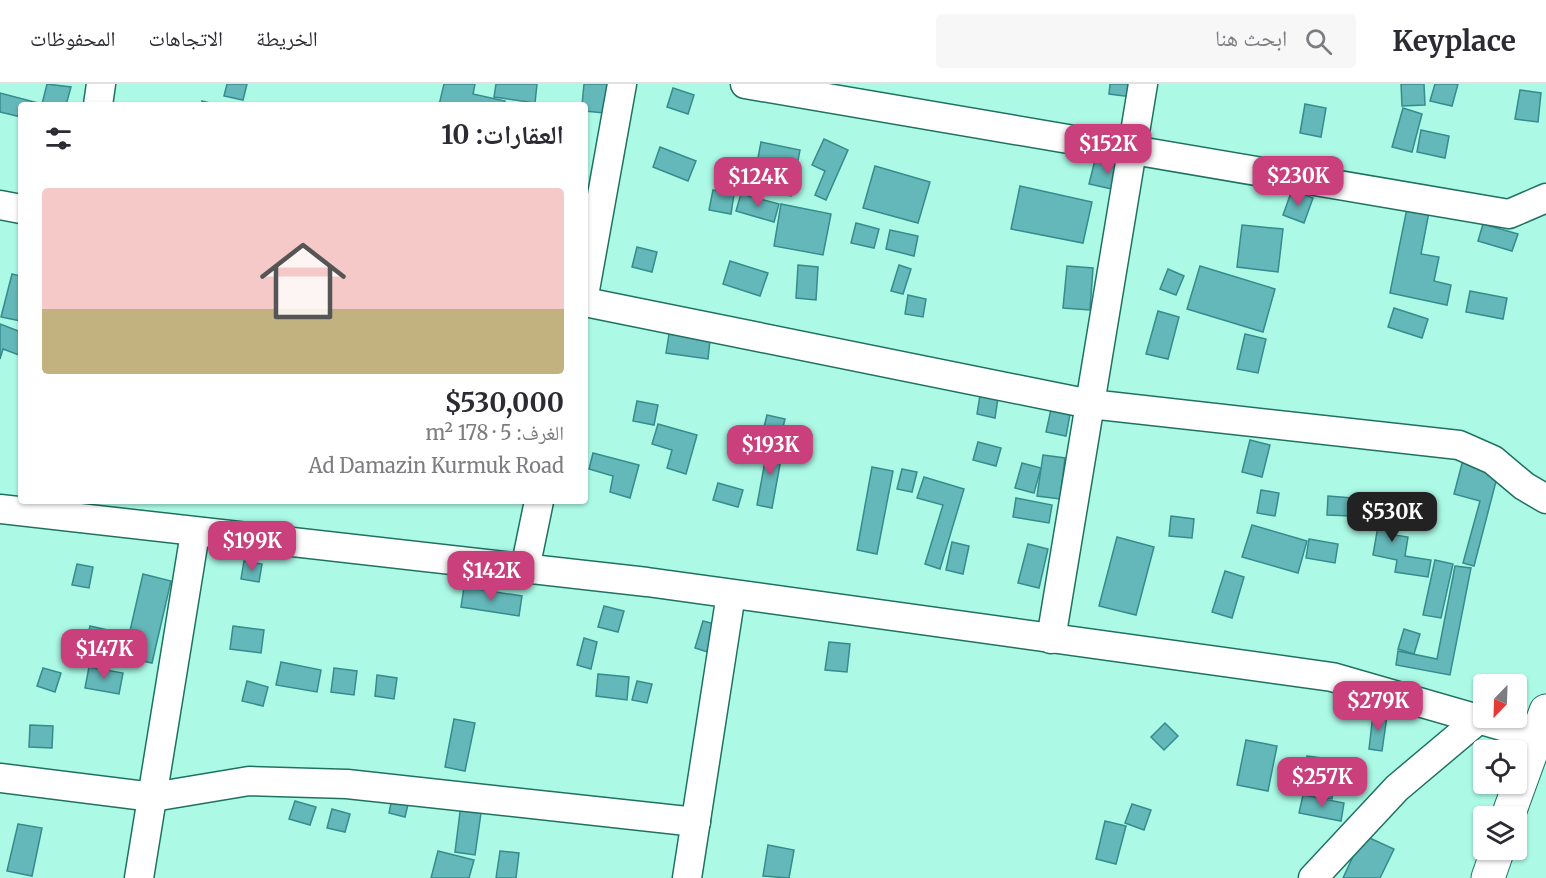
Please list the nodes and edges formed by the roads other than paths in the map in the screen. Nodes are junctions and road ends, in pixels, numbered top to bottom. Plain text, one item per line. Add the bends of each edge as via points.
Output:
1 (101, 84) edge
2 (622, 84) edge
3 (745, 84) edge
4 (1143, 84) edge
5 (98, 102) edge
6 (1132, 149) junction
7 (1546, 198) edge
8 (0, 205) edge
9 (18, 208) edge
10 (588, 273) edge
11 (588, 303) edge
12 (1090, 404) junction
13 (1546, 499) edge
14 (538, 504) edge
15 (17, 508) edge
16 (195, 532) junction
17 (525, 569) junction
18 (731, 594) junction
19 (1051, 639) junction
20 (1473, 717) edge
21 (1527, 722) edge
22 (1542, 723) edge
23 (1473, 724) edge
24 (0, 778) edge
25 (153, 797) junction
26 (1512, 806) edge
27 (696, 822) junction
28 (1494, 860) edge
29 (139, 878) edge
30 (687, 878) edge
31 (1313, 878) edge
32 (1488, 878) edge

1 - 5 street
2 - 10 street
3 - 6 street
4 - 6 street
6 - 7 street via 1509,214
6 - 12 street
8 - 9 street
11 - 12 street
12 - 13 street via 1459,445 1492,460
12 - 19 street
14 - 17 street
15 - 16 street
16 - 17 street
16 - 25 street
17 - 18 street
18 - 19 street
18 - 27 street
19 - 20 street via 1332,677
21 - 22 street
22 - 26 highway
23 - 31 street via 1397,788
24 - 25 street
25 - 27 street via 249,781 347,784
25 - 29 street
27 - 30 street
28 - 32 highway

